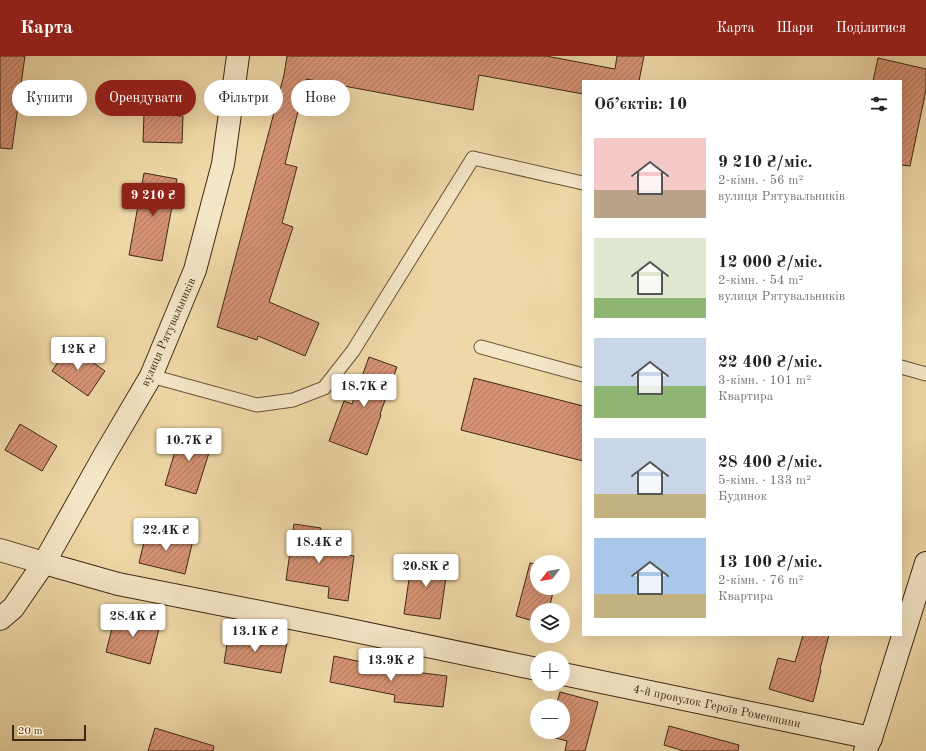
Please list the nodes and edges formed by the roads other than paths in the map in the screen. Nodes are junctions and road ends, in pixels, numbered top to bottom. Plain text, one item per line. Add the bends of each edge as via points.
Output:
1 (238, 56) edge
2 (582, 183) edge
3 (481, 348) dead end
4 (902, 367) edge
5 (926, 374) edge
6 (582, 375) edge
7 (151, 376) junction
8 (0, 550) edge
9 (44, 563) junction
10 (926, 563) edge
11 (0, 619) edge
12 (530, 668) edge
13 (570, 676) edge
14 (868, 744) edge

1 - 7 street, вулиця Рятувальників via 223,164 195,270
2 - 7 lane via 473,158 354,351 324,388 293,400 257,405
3 - 6 lane
4 - 5 lane
7 - 9 street, вулиця Рятувальників
8 - 9 street
9 - 11 street, вулиця Рятувальників via 13,608
9 - 12 street via 118,584
10 - 14 street
13 - 14 street, 4-й провулок Героїв Роменщини

